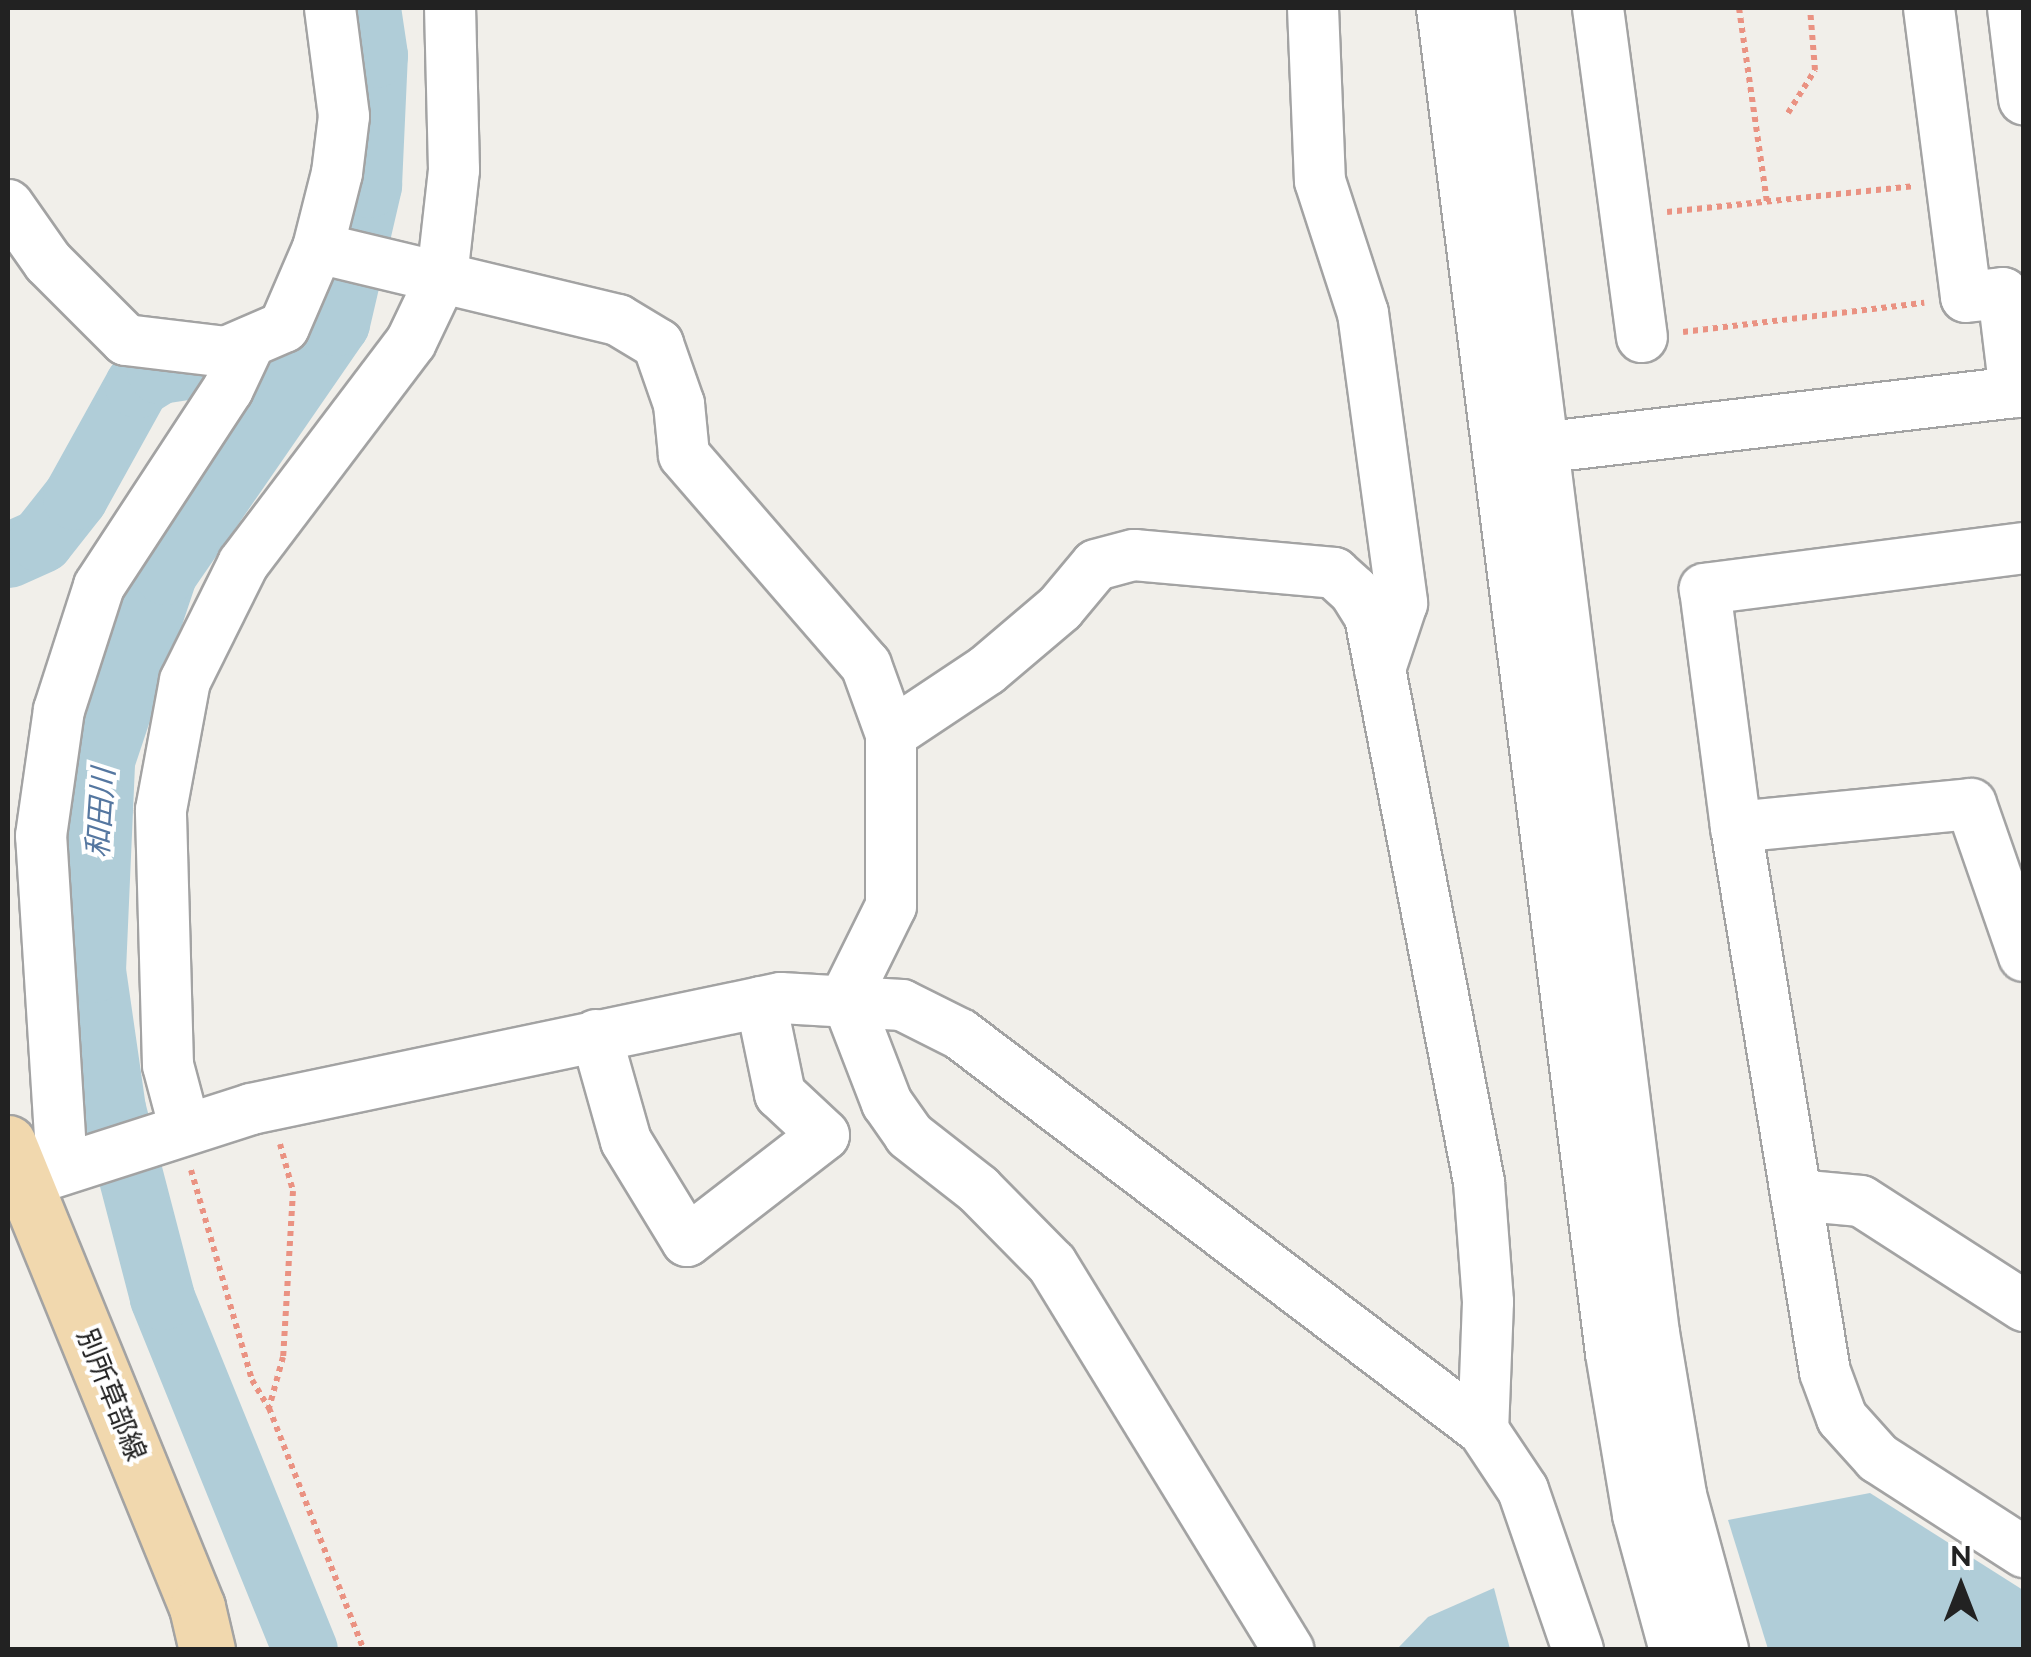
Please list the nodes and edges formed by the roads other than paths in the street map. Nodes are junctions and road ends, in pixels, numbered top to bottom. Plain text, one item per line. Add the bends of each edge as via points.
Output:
1 (330, 8) edge
2 (450, 8) edge
3 (1313, 8) edge
4 (1442, 8) edge
5 (1488, 8) edge
6 (1598, 8) edge
7 (1928, 8) edge
8 (2013, 8) edge
9 (2024, 99) edge
10 (8, 206) edge
11 (325, 249) junction
12 (28, 270) edge
13 (434, 276) junction
14 (1998, 292) edge
15 (1642, 337) road end
16 (250, 342) junction
17 (2019, 392) edge
18 (1522, 450) junction
19 (2024, 548) edge
20 (1379, 671) junction
21 (891, 734) junction
22 (1736, 828) junction
23 (2024, 956) edge
24 (846, 996) junction
25 (760, 1002) junction
26 (596, 1035) junction
27 (179, 1131) junction
28 (43, 1164) edge
29 (1796, 1195) junction
30 (2024, 1306) edge
31 (1483, 1430) junction
32 (2024, 1552) edge
33 (206, 1650) edge
34 (1289, 1650) edge
35 (1578, 1650) edge
36 (1674, 1650) edge
37 (1723, 1650) edge

1 - 11 street via 344,116
2 - 13 street via 454,170
3 - 20 street via 1320,181 1363,313 1402,603
4 - 18 street
5 - 18 street
6 - 15 street
7 - 14 street via 1951,182
8 - 9 street
10 - 12 street
11 - 13 street
11 - 16 street via 284,326
12 - 16 street via 126,340 226,352
13 - 21 street via 618,320 658,344 679,404 684,455 866,665
13 - 27 street via 411,342 243,564 185,681 161,810 168,1065
14 - 17 street
16 - 28 street via 228,390 99,586 59,710 41,836
17 - 18 street
18 - 36 street via 1611,1352 1638,1514
18 - 37 street via 1681,1495
19 - 22 street via 1705,590
20 - 21 street via 1370,617 1334,574 1134,555 1096,565 1060,608 987,670
20 - 31 street via 1479,1182 1488,1302
21 - 24 street via 891,906
22 - 23 street via 1970,804
22 - 29 street
24 - 25 street
24 - 31 street via 902,1005 960,1034
24 - 34 street via 888,1103 909,1135 978,1189 1052,1264
25 - 26 street
25 - 26 street via 780,1094 824,1135 688,1241 626,1141
26 - 27 street via 251,1109
27 - 28 street
28 - 33 main road, 別所草部線 via 197,1606
29 - 30 street via 1861,1201
29 - 32 street via 1825,1372 1842,1418 1878,1458
31 - 35 street via 1523,1490

